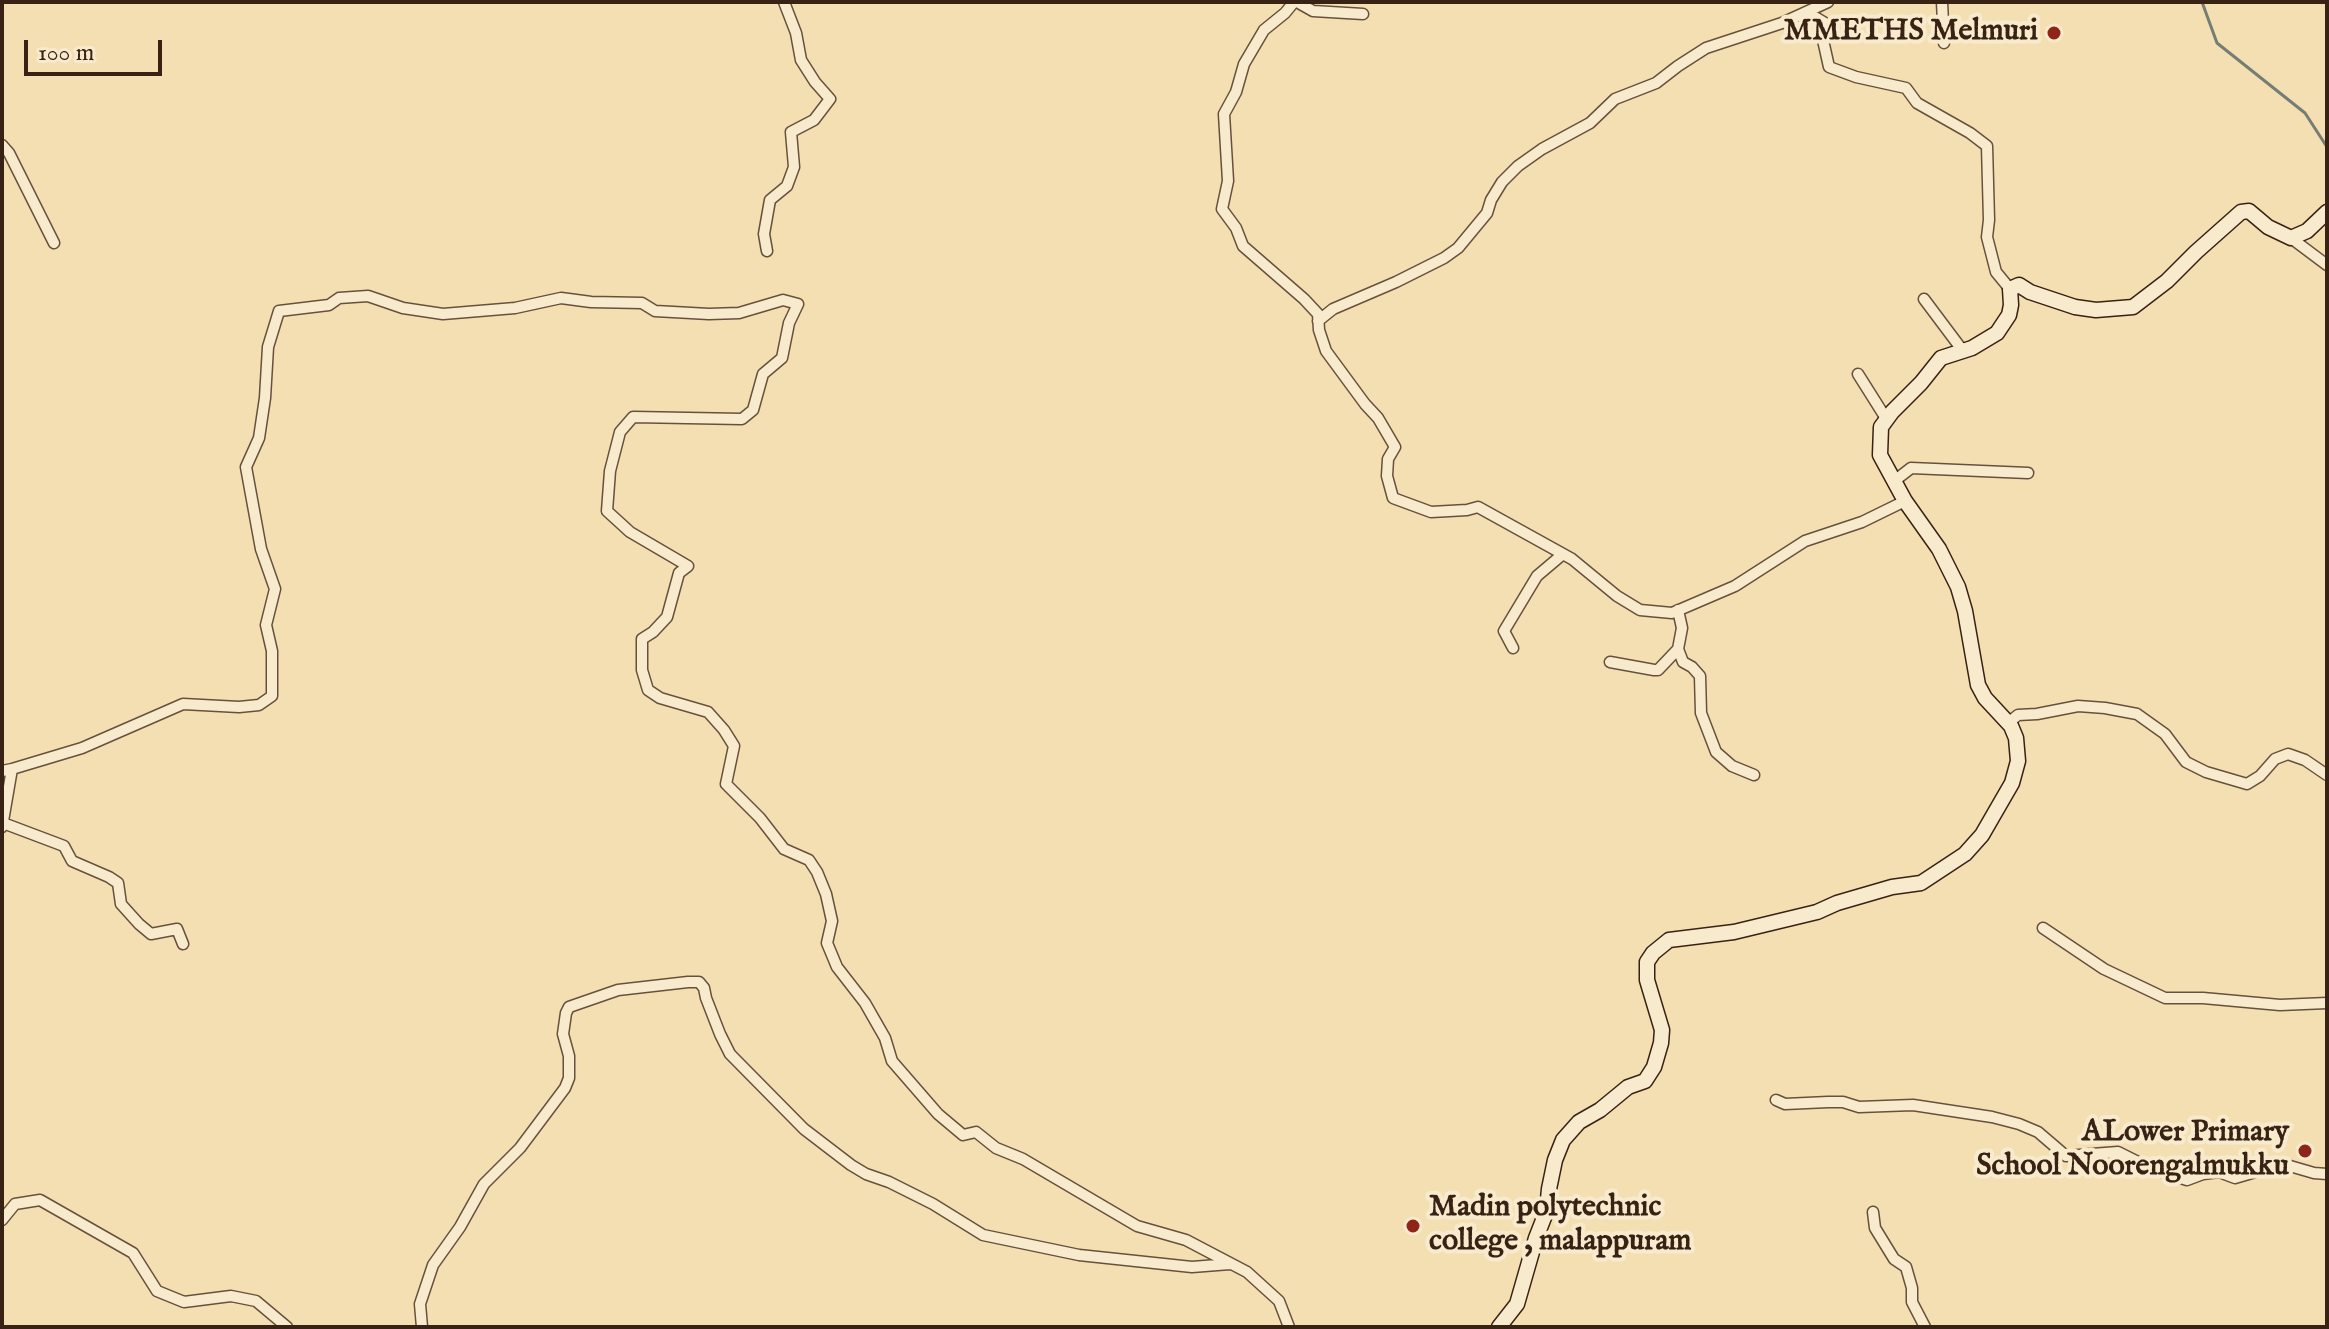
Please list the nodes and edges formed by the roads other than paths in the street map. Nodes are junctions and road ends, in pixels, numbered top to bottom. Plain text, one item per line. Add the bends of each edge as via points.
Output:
1 (784, 2) edge
2 (1295, 2) edge
3 (1828, 2) edge
4 (1942, 2) edge
5 (1363, 14) dead end
6 (1802, 14) junction
7 (1944, 43) dead end
8 (2, 145) edge
9 (2327, 212) edge
10 (2291, 238) junction
11 (54, 243) dead end
12 (767, 251) dead end
13 (2327, 265) edge
14 (2010, 289) junction
15 (1924, 299) dead end
16 (1318, 321) junction
17 (1963, 351) junction
18 (1858, 374) dead end
19 (1887, 420) junction
20 (2028, 473) dead end
21 (1893, 482) junction
22 (1905, 501) junction
23 (1563, 554) junction
24 (1678, 610) junction
25 (1513, 648) dead end
26 (1678, 649) junction
27 (1610, 662) dead end
28 (2008, 723) junction
29 (7, 770) edge
30 (1754, 775) dead end
31 (2327, 775) edge
32 (3, 826) edge
33 (2043, 928) dead end
34 (183, 944) dead end
35 (2327, 1003) edge
36 (1776, 1100) dead end
37 (2327, 1174) edge
38 (1873, 1212) dead end
39 (2, 1220) edge
40 (1232, 1264) junction
41 (287, 1327) edge
42 (422, 1327) edge
43 (1289, 1327) edge
44 (1499, 1327) edge
45 (1925, 1327) edge

1 - 12 street via 801,60 830,99 814,120 791,132 794,167 787,186 770,200
2 - 5 street via 1313,11
2 - 16 street via 1264,30 1224,114 1228,181 1222,209 1243,246 1304,299
3 - 6 street
4 - 7 street
6 - 14 street via 1825,23 1829,67 1906,88 1917,103 1987,146 1987,237 1996,272
6 - 16 street via 1706,48 1656,83 1615,99 1590,123 1518,166 1458,248
8 - 11 street
9 - 10 street
10 - 13 street
10 - 14 street via 2249,211 2241,212 2133,307 2075,307 2019,285
14 - 17 street via 2009,315 1997,333
15 - 17 street
16 - 23 street via 1326,351 1395,447 1387,476 1393,498 1431,512 1478,507
17 - 19 street via 1941,358
18 - 19 street
19 - 21 street via 1881,427 1880,455
20 - 21 street via 1911,468
21 - 22 street
22 - 24 street via 1805,541 1735,586
22 - 28 street via 1948,566 1965,611 1978,685
23 - 24 street via 1640,610
23 - 25 street via 1537,576 1504,631
24 - 26 street
26 - 27 street via 1658,670
26 - 30 street via 1683,662 1700,676 1701,713 1716,752
28 - 31 street via 2018,715 2078,706 2105,708 2137,714 2165,734 2186,762 2206,772 2247,784 2288,754
28 - 44 street via 2018,761 2001,804 1965,854 1921,883 1734,932 1669,940 1653,953 1647,980 1662,1030 1654,1067 1645,1081 1579,1122 1563,1140 1517,1304
29 - 32 street
29 - 40 street via 82,748 183,704 239,707 259,705 272,696 266,625 275,589 261,549 246,467 259,438 268,347 279,311 368,296 443,314 561,298 709,314 739,313 783,300 798,304 782,358 763,374 753,410 742,419 633,417 620,432 607,511 630,532 688,566 679,573 667,617 642,639 648,690 708,712 724,730 734,746 726,784 784,849 809,860 817,872 832,921 827,943 837,967 872,1015 892,1061 938,1114 963,1135 976,1132 1137,1226 1186,1240
32 - 34 street via 64,846 72,861 118,883 121,904 151,934 177,929
33 - 35 street via 2104,969 2165,998
36 - 37 street via 1913,1105 1992,1117 2038,1132 2066,1156 2118,1152 2187,1180 2219,1172 2235,1178 2283,1164
38 - 45 street via 1875,1228 1894,1259 1906,1267 1912,1302
39 - 41 street via 15,1204 40,1200 133,1253 157,1291 184,1302 231,1296 256,1301
40 - 42 street via 1192,1267 1079,1255 983,1235 933,1204 858,1170 804,1129 730,1054 704,988 688,982 618,990 569,1007 563,1034 569,1056 565,1088 520,1148 484,1184 433,1265 420,1304
40 - 43 street via 1279,1301

